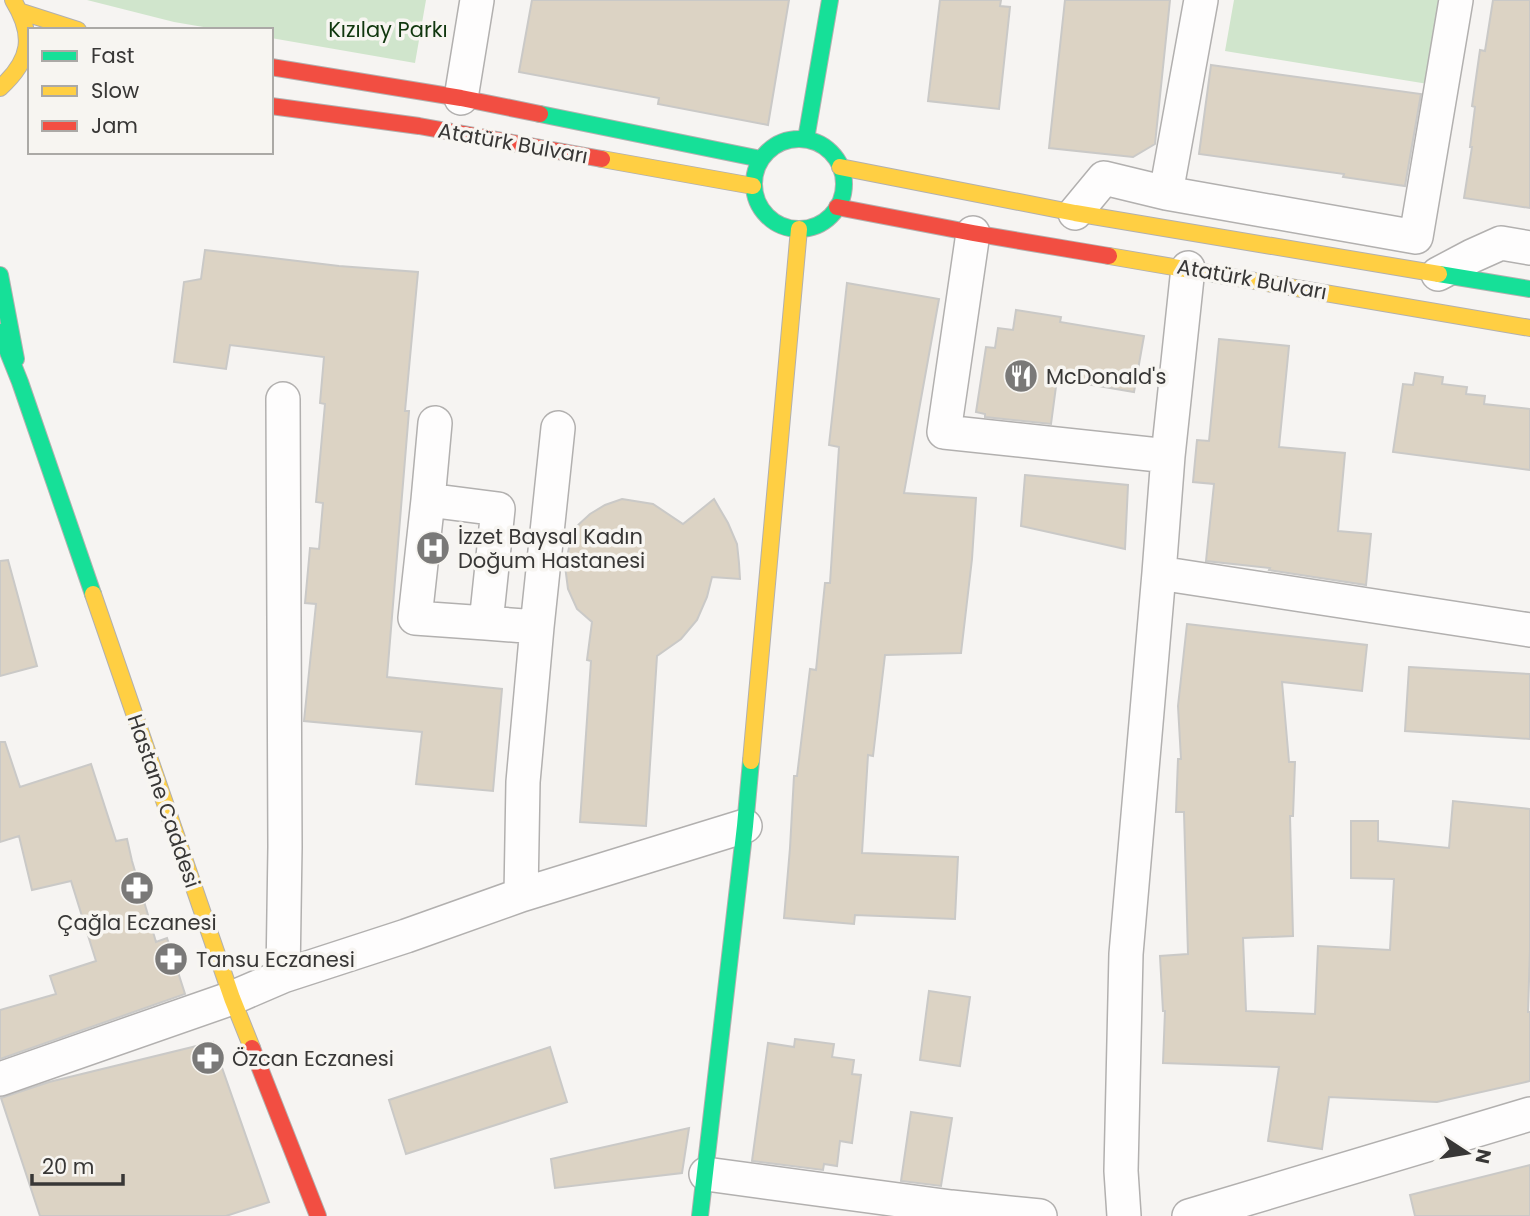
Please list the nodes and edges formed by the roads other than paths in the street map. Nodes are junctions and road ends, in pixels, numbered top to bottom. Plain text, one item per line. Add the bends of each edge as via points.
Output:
1 (830, 0) edge
2 (1201, 0) edge
3 (1456, 0) edge
4 (17, 6) edge
5 (475, 12) edge
6 (73, 28) edge
7 (273, 67) edge
8 (28, 81) edge
9 (5, 85) edge
10 (461, 98) junction
11 (273, 106) edge
12 (806, 139) junction
13 (761, 159) junction
14 (840, 167) junction
15 (753, 186) junction
16 (1166, 193) junction
17 (837, 207) junction
18 (1075, 213) junction
19 (799, 229) junction
20 (973, 233) junction
21 (1530, 248) edge
22 (1188, 268) junction
23 (1438, 274) junction
24 (0, 275) edge
25 (1530, 289) edge
26 (1530, 328) edge
27 (0, 332) edge
28 (20, 382) junction
29 (283, 399) dead end
30 (435, 423) dead end
31 (558, 428) dead end
32 (1168, 456) junction
33 (428, 500) junction
34 (1159, 573) junction
35 (486, 623) junction
36 (537, 626) junction
37 (1530, 630) edge
38 (745, 826) junction
39 (521, 895) junction
40 (283, 976) junction
41 (232, 998) junction
42 (0, 1079) edge
43 (1530, 1114) edge
44 (706, 1174) junction
45 (311, 1214) edge
46 (700, 1216) edge
47 (1040, 1216) edge
48 (1124, 1216) edge
49 (1189, 1216) edge

1 - 12 main road
2 - 16 street
3 - 16 street via 1416,237
4 - 6 main road
4 - 9 main road via 27,29 27,46 23,63
5 - 10 street
7 - 10 main road, Atatürk Bulvarı
8 - 9 main road
10 - 13 main road, Atatürk Bulvarı
11 - 15 main road, Atatürk Bulvarı via 419,126
12 - 13 main road via 784,141
12 - 14 main road via 825,147
13 - 15 main road
14 - 17 main road via 844,188
14 - 18 main road, Atatürk Bulvarı
15 - 19 main road via 764,213 775,223
16 - 18 street via 1104,178
17 - 19 main road via 819,225
17 - 20 main road, Atatürk Bulvarı
18 - 23 main road, Atatürk Bulvarı
19 - 38 main road
20 - 22 main road, Atatürk Bulvarı
20 - 32 street via 944,432
21 - 23 street via 1501,243
22 - 26 main road, Atatürk Bulvarı
22 - 32 street
23 - 25 main road, Atatürk Bulvarı
24 - 28 main road, Hastane Caddesi
27 - 28 main road, Hastane Caddesi
28 - 41 main road, Hastane Caddesi
29 - 40 street
30 - 33 street
31 - 36 street
32 - 34 street
33 - 35 street via 498,509
33 - 35 street via 415,618
34 - 37 street
34 - 48 street via 1125,954
35 - 36 street
36 - 39 street via 523,782
38 - 39 street
38 - 44 main road
39 - 40 street
40 - 41 street
41 - 42 street
41 - 45 main road, Hastane Caddesi
43 - 49 street
44 - 46 main road
44 - 47 street

